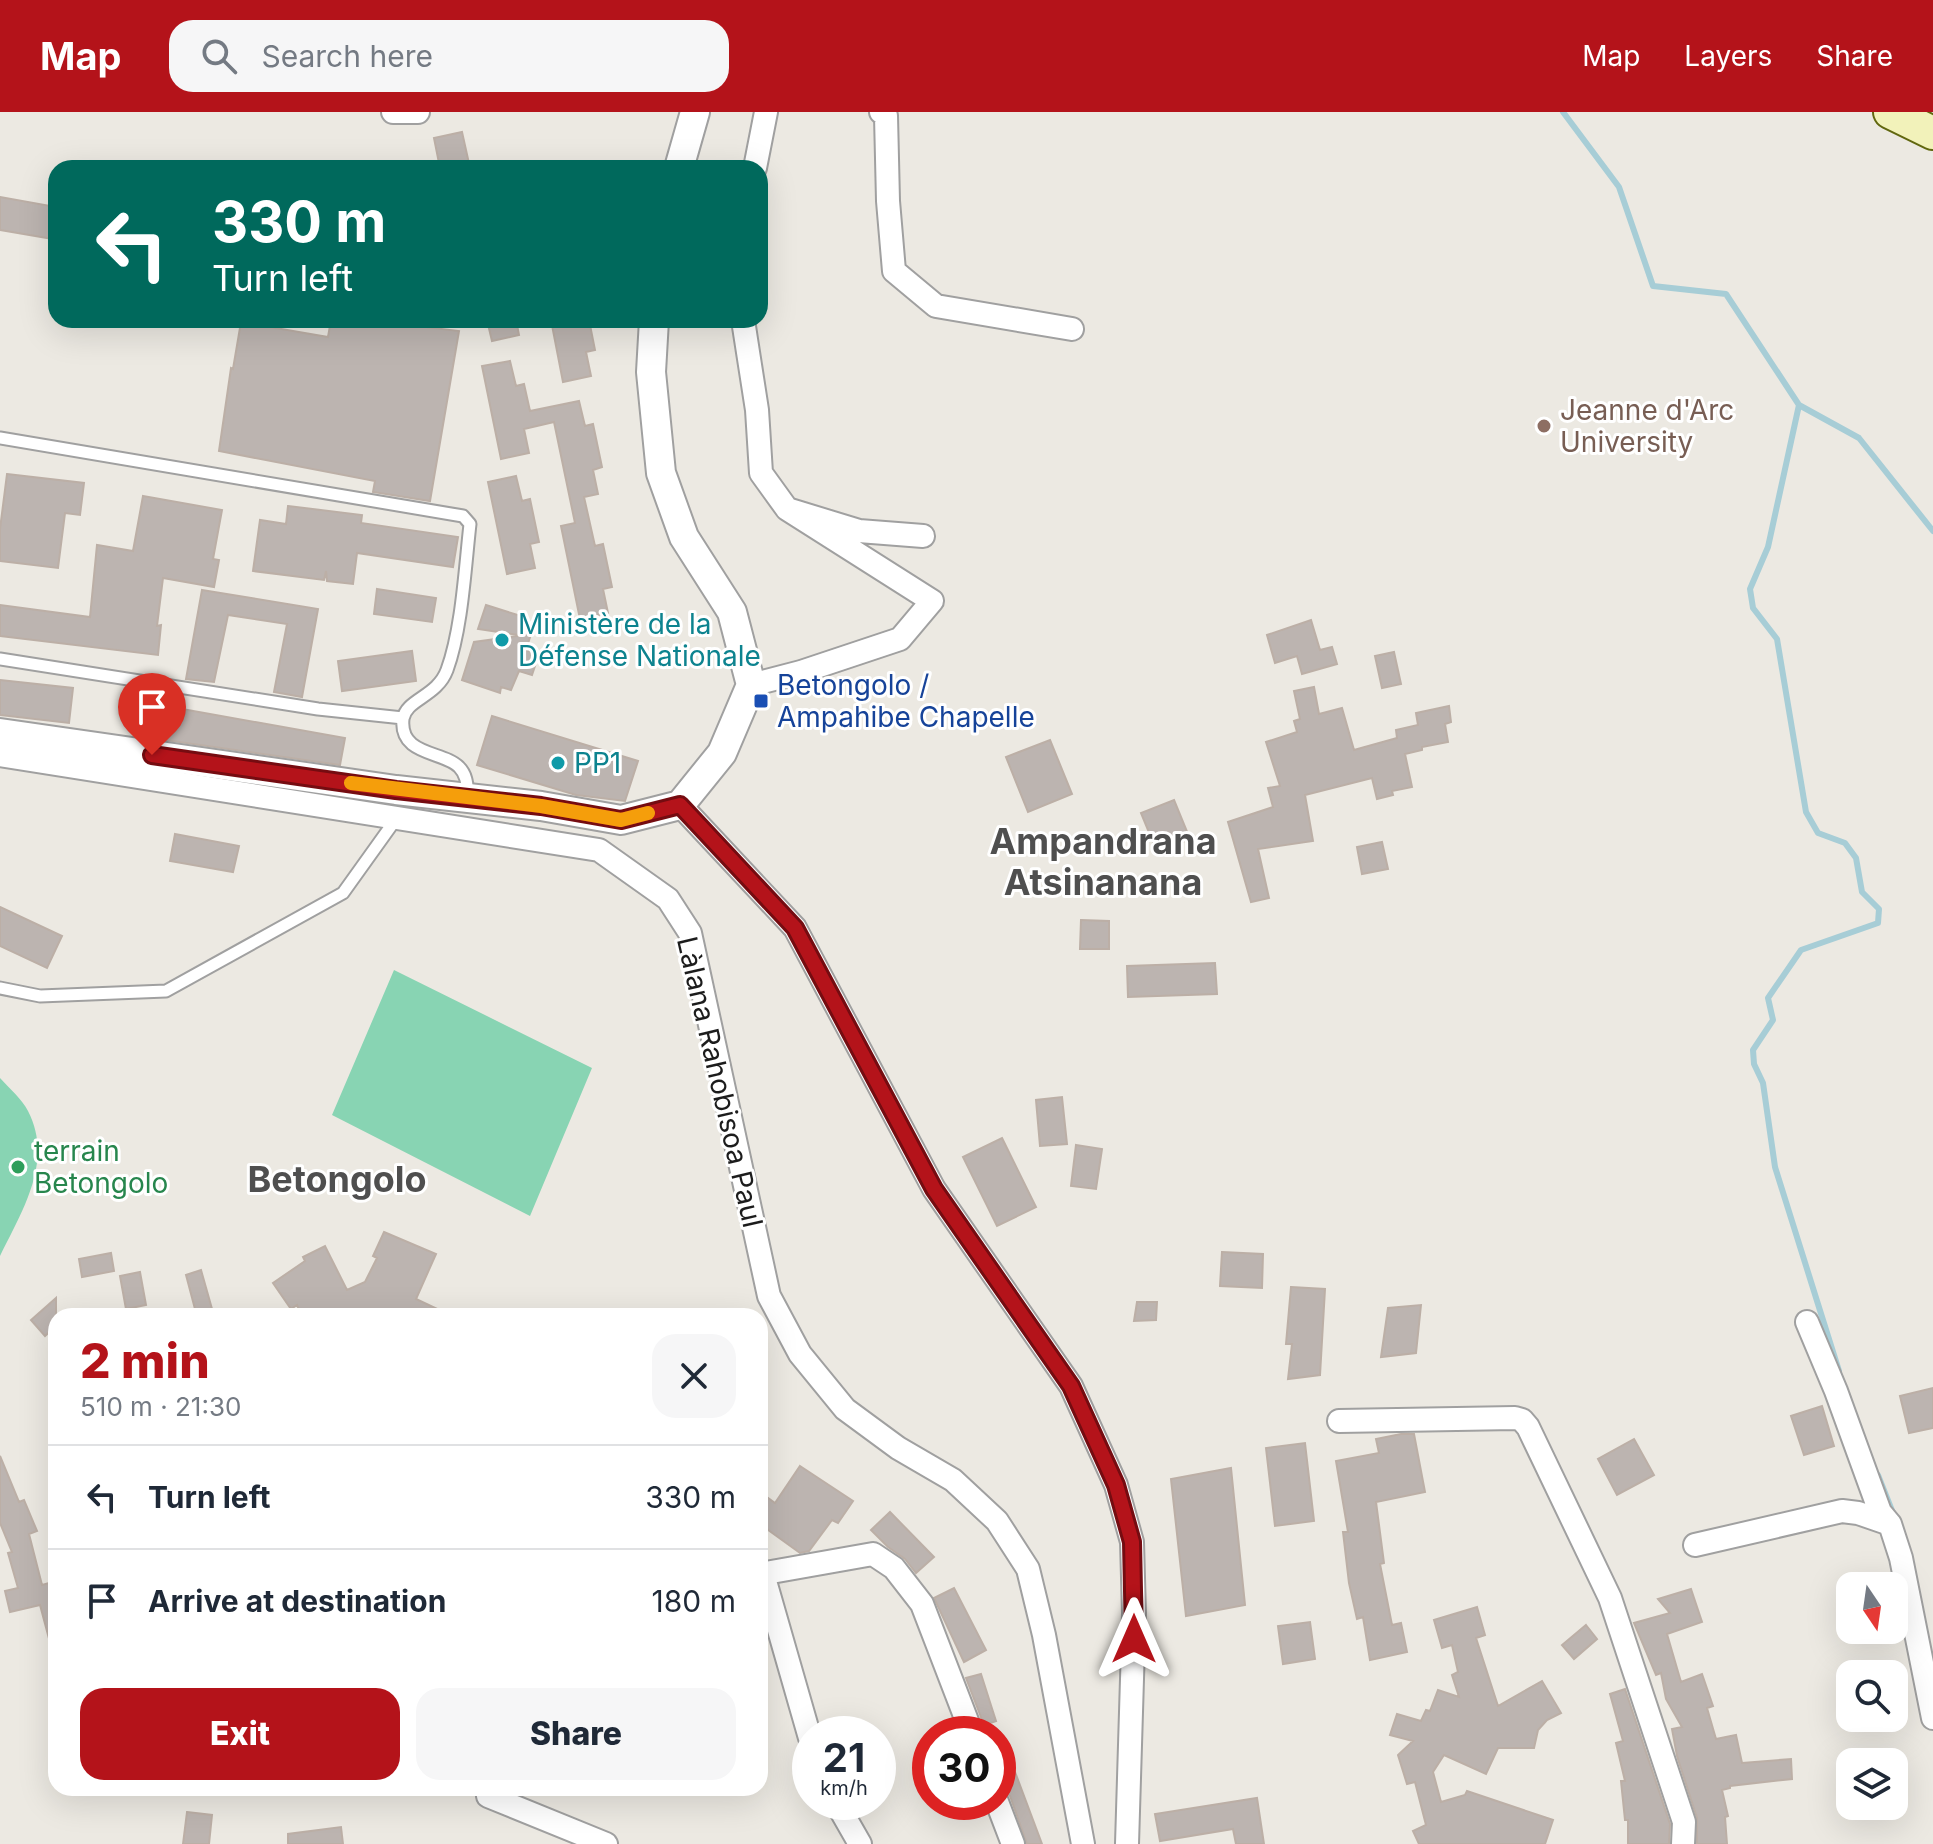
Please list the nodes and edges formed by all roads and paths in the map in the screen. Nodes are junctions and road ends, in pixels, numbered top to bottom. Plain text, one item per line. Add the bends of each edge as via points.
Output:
1 (393, 112) edge
2 (418, 112) edge
3 (695, 112) edge
4 (766, 112) edge
5 (881, 112) edge
6 (681, 160) edge
7 (757, 160) edge
8 (654, 328) edge
9 (744, 328) edge
10 (1072, 329) dead end
11 (0, 438) edge
12 (787, 509) junction
13 (923, 536) dead end
14 (0, 659) edge
15 (751, 685) junction
16 (403, 718) junction
17 (0, 733) edge
18 (0, 755) edge
19 (468, 797) junction
20 (680, 805) junction
21 (396, 819) junction
22 (0, 988) edge
23 (1807, 1322) dead end
24 (1339, 1421) dead end
25 (1890, 1524) junction
26 (1695, 1545) dead end
27 (768, 1573) edge
28 (768, 1594) edge
29 (804, 1716) edge
30 (965, 1716) edge
31 (1933, 1718) edge
32 (488, 1796) edge
33 (846, 1820) edge
34 (1004, 1820) edge
35 (606, 1844) edge
36 (860, 1844) edge
37 (1013, 1844) edge
38 (1083, 1844) edge
39 (1127, 1844) edge
40 (1683, 1844) edge

1 - 2 street
3 - 6 street
4 - 7 street
5 - 10 street via 886,116 894,271 936,306
8 - 15 street via 651,372 661,473 684,537 732,612
9 - 12 street via 761,473
11 - 16 lane via 463,516 470,524 447,671 437,689 409,706
12 - 13 street via 859,531
12 - 15 street via 932,601 900,639
14 - 16 lane
15 - 20 street via 722,753
16 - 19 lane via 405,733 419,750 458,764 467,778
17 - 19 street
18 - 21 street, Làlana Rahobisoa Paul
19 - 20 street via 621,820
20 - 39 street via 795,928 934,1189 1071,1386 1116,1485 1132,1542
21 - 22 lane via 343,893 166,991 40,996
21 - 38 street, Làlana Rahobisoa Paul via 599,850 668,899 690,933 769,1296 800,1354 845,1409 953,1480 997,1521 1028,1569
23 - 25 street via 1880,1512
24 - 40 street via 1515,1418 1528,1427 1610,1598 1684,1822
25 - 26 street via 1842,1511
25 - 31 street
27 - 30 street via 873,1554 894,1568 922,1604
28 - 29 street
32 - 35 street
33 - 36 street
34 - 37 street

